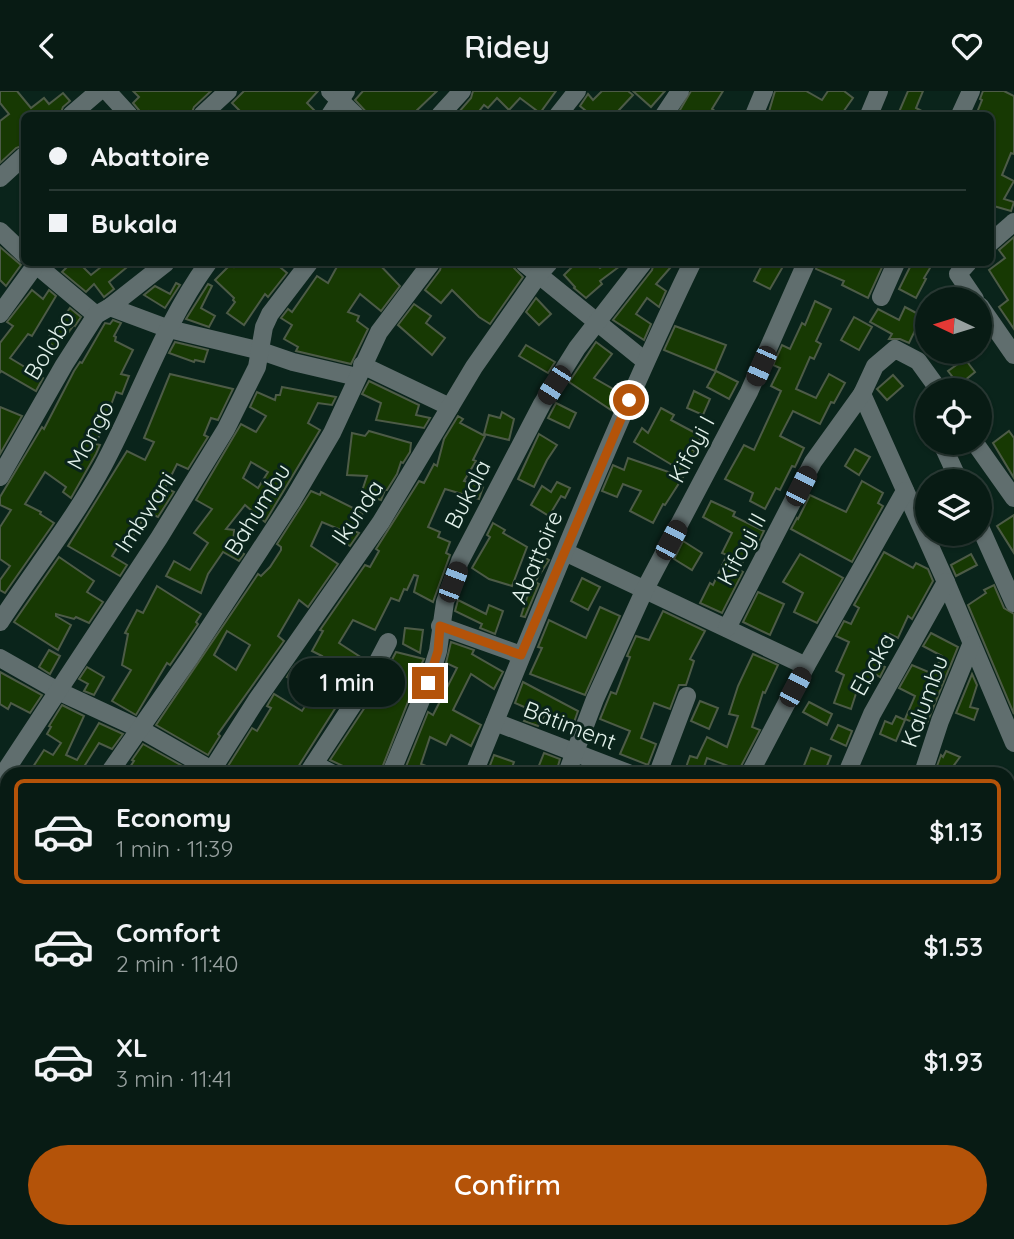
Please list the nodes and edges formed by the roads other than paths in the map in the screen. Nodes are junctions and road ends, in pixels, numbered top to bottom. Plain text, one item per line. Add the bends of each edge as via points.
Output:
1 (99, 91) edge
2 (107, 91) edge
3 (228, 91) edge
4 (462, 91) edge
5 (578, 91) edge
6 (680, 91) edge
7 (764, 91) edge
8 (879, 91) edge
9 (971, 91) edge
10 (336, 99) edge
11 (74, 112) edge
12 (126, 112) edge
13 (204, 112) edge
14 (351, 112) edge
15 (443, 112) edge
16 (560, 112) edge
17 (666, 112) edge
18 (755, 112) edge
19 (870, 112) edge
20 (961, 112) edge
21 (21, 159) edge
22 (0, 178) edge
23 (1014, 222) edge
24 (0, 231) edge
25 (994, 240) edge
26 (21, 250) edge
27 (30, 266) edge
28 (40, 266) edge
29 (162, 266) edge
30 (206, 266) edge
31 (307, 266) edge
32 (429, 266) edge
33 (641, 266) edge
34 (691, 266) edge
35 (805, 266) edge
36 (895, 266) edge
37 (544, 268) edge
38 (963, 268) edge
39 (970, 287) edge
40 (881, 297) dead end
41 (103, 311) junction
42 (0, 314) edge
43 (597, 322) junction
44 (992, 323) edge
45 (169, 329) junction
46 (261, 351) junction
47 (1014, 355) edge
48 (645, 361) junction
49 (360, 371) junction
50 (930, 378) edge
51 (862, 394) junction
52 (450, 407) junction
53 (984, 455) edge
54 (0, 477) edge
55 (905, 491) junction
56 (1014, 498) edge
57 (988, 546) edge
58 (565, 552) junction
59 (946, 582) junction
60 (645, 589) junction
61 (1014, 603) edge
62 (0, 622) edge
63 (440, 626) junction
64 (727, 628) junction
65 (388, 642) dead end
66 (971, 645) junction
67 (521, 655) junction
68 (0, 657) edge
69 (806, 666) junction
70 (58, 691) junction
71 (687, 696) dead end
72 (495, 722) junction
73 (140, 729) junction
74 (1014, 743) edge
75 (575, 751) junction
76 (8, 767) edge
77 (113, 767) edge
78 (205, 767) edge
79 (216, 767) edge
80 (312, 767) edge
81 (393, 767) edge
82 (476, 767) edge
83 (569, 767) edge
84 (614, 767) edge
85 (660, 767) edge
86 (753, 767) edge
87 (850, 767) edge
88 (925, 767) edge

1 - 11 street
2 - 12 street
3 - 13 street
4 - 15 street
5 - 16 street
6 - 17 street
7 - 18 street
8 - 19 street
9 - 20 street
10 - 14 street
21 - 22 street
23 - 25 street
24 - 26 street
27 - 42 street
28 - 41 street
29 - 41 street, Bolobo
30 - 45 street, Mongo
31 - 46 street, Imbwani via 270,314
32 - 49 street, Bahumbu via 379,332
33 - 43 street, Bukala
34 - 48 street, Abattoire
35 - 60 street, Kifoyi I via 749,392
36 - 40 street
37 - 43 street
37 - 52 street, Ikunda
38 - 39 street
41 - 45 street
41 - 54 street, Bolobo via 64,365
43 - 48 street
43 - 63 street, Bukala via 542,404 506,469 460,561
44 - 47 street
45 - 46 street
45 - 62 street, Mongo via 101,469
46 - 49 street via 293,362
46 - 70 street, Imbwani via 226,429
48 - 58 street, Abattoire
49 - 52 street
49 - 73 street, Bahumbu via 332,433 292,501
50 - 51 street, Kifoyi II via 918,361 895,349 874,366
51 - 55 street
51 - 64 street, Kifoyi II via 813,462
52 - 79 street, Ikunda via 382,522 256,701
53 - 56 street
55 - 59 street
55 - 69 street
57 - 61 street
58 - 60 street
58 - 67 street, Abattoire
59 - 66 street
59 - 87 street, Ebaka via 872,714
60 - 64 street
60 - 75 street, Kifoyi I
63 - 67 street
63 - 81 street, Bukala via 428,683
64 - 69 street
65 - 80 street
66 - 74 street
66 - 88 street, Kalumbu
67 - 72 street, Abattoire
68 - 70 street
69 - 86 street
70 - 73 street
70 - 76 street, Imbwani
71 - 85 street
72 - 75 street, Bâtiment
72 - 82 street, Abattoire
73 - 77 street, Bahumbu
73 - 78 street
75 - 83 street, Kifoyi I
75 - 84 street, Bâtiment

